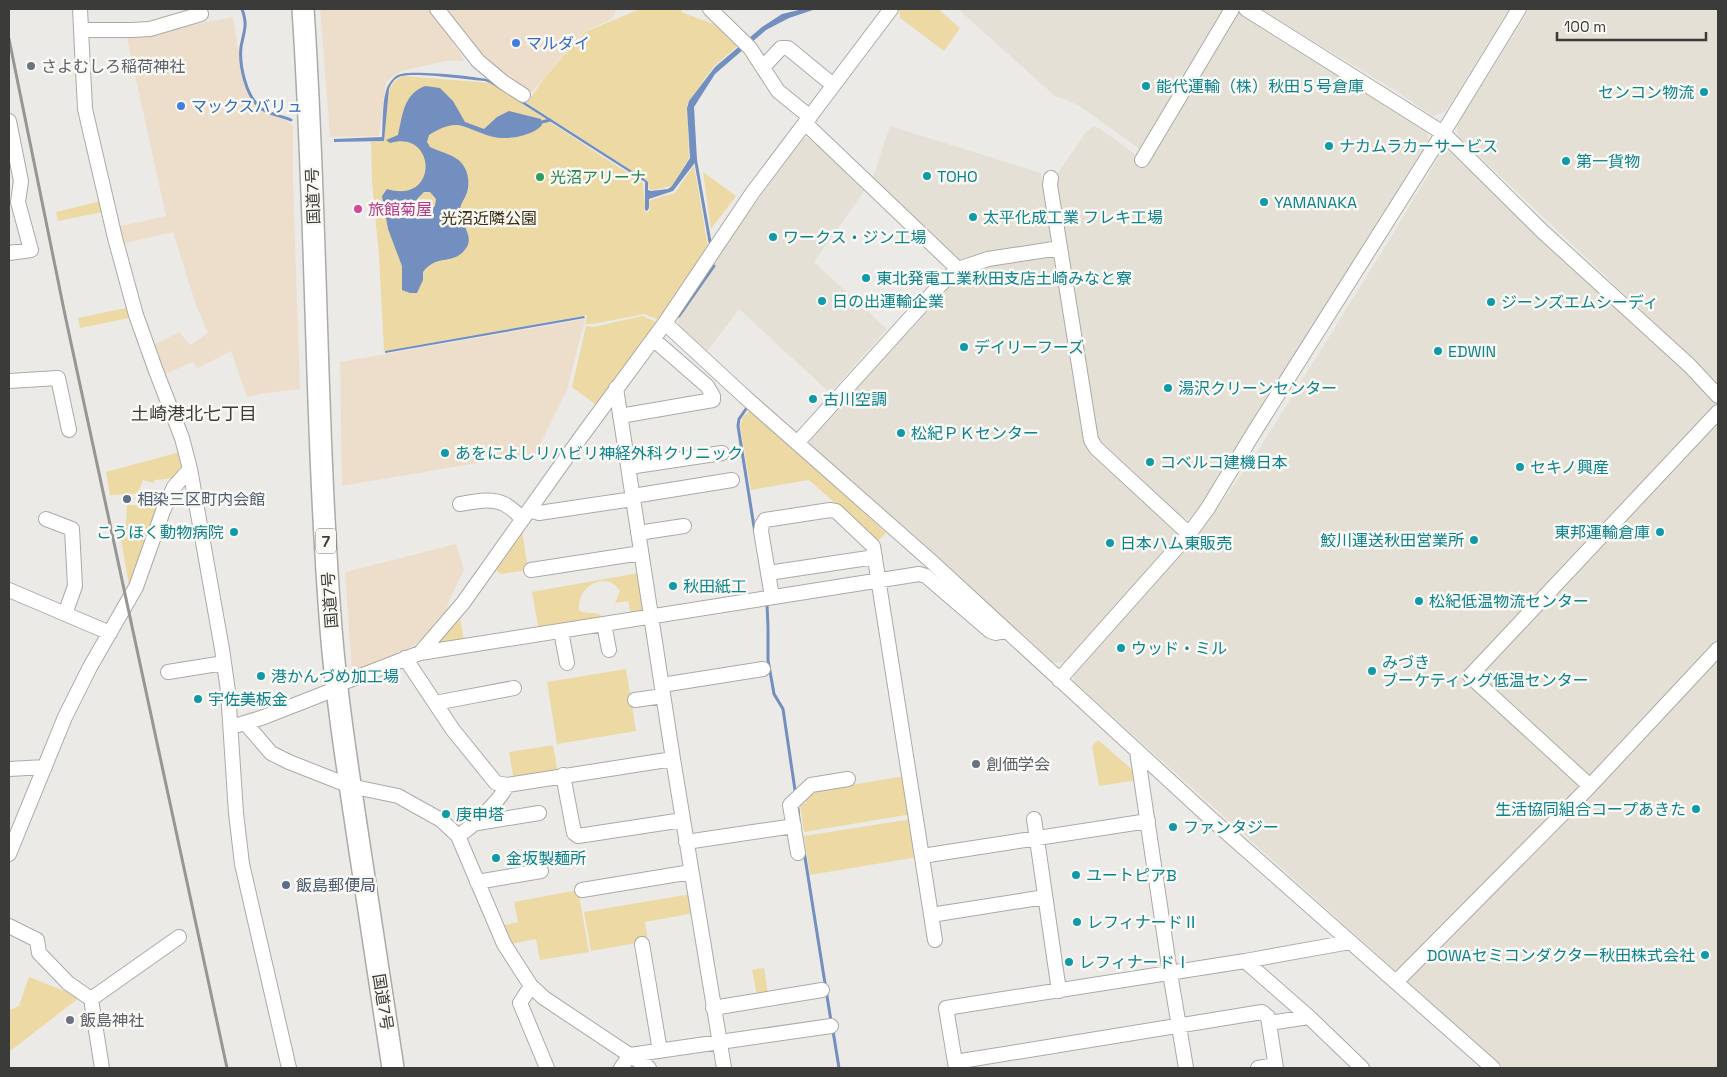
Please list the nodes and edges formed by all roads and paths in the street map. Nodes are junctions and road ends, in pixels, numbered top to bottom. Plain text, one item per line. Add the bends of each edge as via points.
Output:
1 (80, 9) edge
2 (199, 9) edge
3 (303, 9) edge
4 (437, 9) edge
5 (710, 9) edge
6 (891, 9) edge
7 (1232, 9) edge
8 (1246, 9) edge
9 (1519, 9) edge
10 (81, 30) junction
11 (766, 64) dead end
12 (833, 85) junction
13 (523, 95) dead end
14 (808, 120) junction
15 (9, 121) edge
16 (1443, 133) junction
17 (1142, 160) dead end
18 (1051, 178) dead end
19 (1060, 248) junction
20 (9, 253) edge
21 (958, 270) junction
22 (665, 323) junction
23 (653, 339) junction
24 (9, 381) edge
25 (616, 388) junction
26 (1718, 396) edge
27 (1718, 412) edge
28 (620, 416) junction
29 (69, 430) dead end
30 (797, 442) junction
31 (722, 453) dead end
32 (629, 467) junction
33 (190, 470) junction
34 (732, 480) dead end
35 (633, 498) junction
36 (460, 504) dead end
37 (526, 515) junction
38 (46, 519) dead end
39 (684, 526) dead end
40 (638, 533) junction
41 (1189, 534) junction
42 (641, 553) junction
43 (875, 557) junction
44 (530, 570) dead end
45 (768, 573) junction
46 (879, 580) junction
47 (9, 590) edge
48 (772, 597) junction
49 (65, 614) junction
50 (651, 616) junction
51 (604, 624) junction
52 (561, 630) junction
53 (1006, 630) junction
54 (110, 633) junction
55 (1718, 649) edge
56 (609, 650) dead end
57 (420, 653) junction
58 (405, 658) junction
59 (224, 663) junction
60 (567, 663) dead end
61 (762, 669) dead end
62 (168, 672) dead end
63 (1059, 680) junction
64 (337, 686) junction
65 (514, 688) dead end
66 (662, 690) junction
67 (635, 700) dead end
68 (435, 703) junction
69 (246, 724) junction
70 (230, 727) junction
71 (1137, 751) junction
72 (673, 759) junction
73 (45, 767) junction
74 (9, 769) edge
75 (563, 775) junction
76 (848, 779) dead end
77 (506, 785) junction
78 (350, 786) junction
79 (1590, 786) junction
80 (539, 813) dead end
81 (1034, 819) dead end
82 (683, 820) junction
83 (1148, 821) junction
84 (472, 824) junction
85 (794, 826) junction
86 (458, 836) junction
87 (1036, 838) junction
88 (686, 842) junction
89 (798, 853) dead end
90 (9, 854) edge
91 (922, 856) junction
92 (541, 871) dead end
93 (691, 872) junction
94 (477, 882) junction
95 (582, 890) dead end
96 (1045, 897) junction
97 (931, 915) junction
98 (9, 926) edge
99 (179, 937) dead end
100 (935, 940) dead end
101 (1350, 942) junction
102 (642, 944) dead end
103 (1245, 961) junction
104 (1170, 973) junction
105 (1396, 982) junction
106 (531, 986) junction
107 (822, 990) dead end
108 (1059, 991) junction
109 (91, 999) junction
110 (713, 1008) junction
111 (1309, 1017) junction
112 (1269, 1023) junction
113 (1180, 1025) junction
114 (831, 1026) dead end
115 (720, 1043) junction
116 (660, 1051) junction
117 (630, 1055) junction
118 (956, 1065) edge
119 (1275, 1067) edge
120 (102, 1068) edge
121 (288, 1068) edge
122 (393, 1068) edge
123 (547, 1068) edge
124 (620, 1068) edge
125 (649, 1068) edge
126 (724, 1068) edge
127 (1186, 1068) edge
128 (1258, 1068) edge
129 (1362, 1068) edge
130 (1493, 1068) edge

1 - 10 street
2 - 10 street via 201,14 150,29
3 - 64 highway, 国道7号 / 7 via 326,540
4 - 13 street via 478,60
5 - 14 street via 745,44 778,91
6 - 12 street
7 - 17 street
8 - 16 street
9 - 16 street
10 - 33 street via 85,108 115,238 136,316 182,438
11 - 12 street via 782,48 788,48
12 - 14 street
14 - 21 street
14 - 22 street via 753,192
15 - 20 street via 21,181 18,202 31,250
16 - 26 street
16 - 41 street
18 - 19 street
19 - 21 street via 988,259
19 - 41 street via 1091,440
21 - 30 street
22 - 23 street
22 - 30 street
23 - 25 street
23 - 28 street via 707,386 713,400
24 - 29 street via 58,378
25 - 28 street
25 - 37 street
27 - 79 street via 1470,676
28 - 32 street
30 - 53 street
31 - 32 street
32 - 35 street
33 - 54 street via 174,487 136,587
33 - 59 street
34 - 35 street
35 - 37 street
35 - 40 street
36 - 37 street via 495,501
37 - 57 street via 463,603
38 - 49 street via 72,529 75,586
39 - 40 street
40 - 42 street
41 - 63 street
42 - 44 street
42 - 50 street
43 - 45 street
43 - 45 street via 868,540 836,511 830,510 765,520 762,531
43 - 46 street
45 - 48 street
46 - 48 street
46 - 53 street via 919,574 926,576 990,631
46 - 91 street
47 - 49 street
48 - 50 street
49 - 54 street
50 - 51 street
50 - 66 street
51 - 52 street
51 - 56 street
52 - 57 street
52 - 60 street
53 - 63 street
54 - 73 street via 65,717
55 - 79 street
57 - 58 street
58 - 64 street
58 - 68 street
59 - 62 street
59 - 70 street
61 - 66 street
63 - 71 street
64 - 69 street
64 - 78 highway, 国道7号 / 7
65 - 68 street
66 - 67 street
66 - 72 street
68 - 77 street via 496,783
69 - 70 street
69 - 78 street via 271,753
70 - 121 street via 242,864
71 - 83 street
71 - 101 street
72 - 75 street
72 - 82 street
73 - 74 street
73 - 90 street
75 - 77 street
75 - 82 street via 574,833 578,836
76 - 85 street via 811,785 789,799
77 - 84 street via 504,794
78 - 86 street via 398,796 440,820
78 - 122 highway, 国道7号 / 7
79 - 105 street
80 - 84 street
81 - 87 street
82 - 88 street
83 - 87 street
83 - 104 street
84 - 86 street
85 - 88 street
85 - 89 street
86 - 94 street
87 - 91 street
87 - 96 street
88 - 93 street
91 - 97 street
92 - 94 street
93 - 95 street
93 - 110 street
94 - 106 street via 504,944
96 - 97 street
96 - 108 street
97 - 100 street
98 - 109 street via 37,940 39,953 68,983
99 - 109 street
101 - 103 street
101 - 105 street
102 - 116 street
103 - 104 street
103 - 111 street
104 - 108 street
104 - 113 street
105 - 130 street
106 - 117 street
106 - 123 street via 520,1003
107 - 110 street
108 - 118 street via 946,1008
109 - 120 street
110 - 115 street
111 - 112 street
111 - 129 street
112 - 113 street via 1262,1012
112 - 119 street
113 - 118 street
113 - 127 street
114 - 115 street
115 - 116 street
115 - 126 street
116 - 117 street
117 - 124 street
117 - 125 street
119 - 128 street

